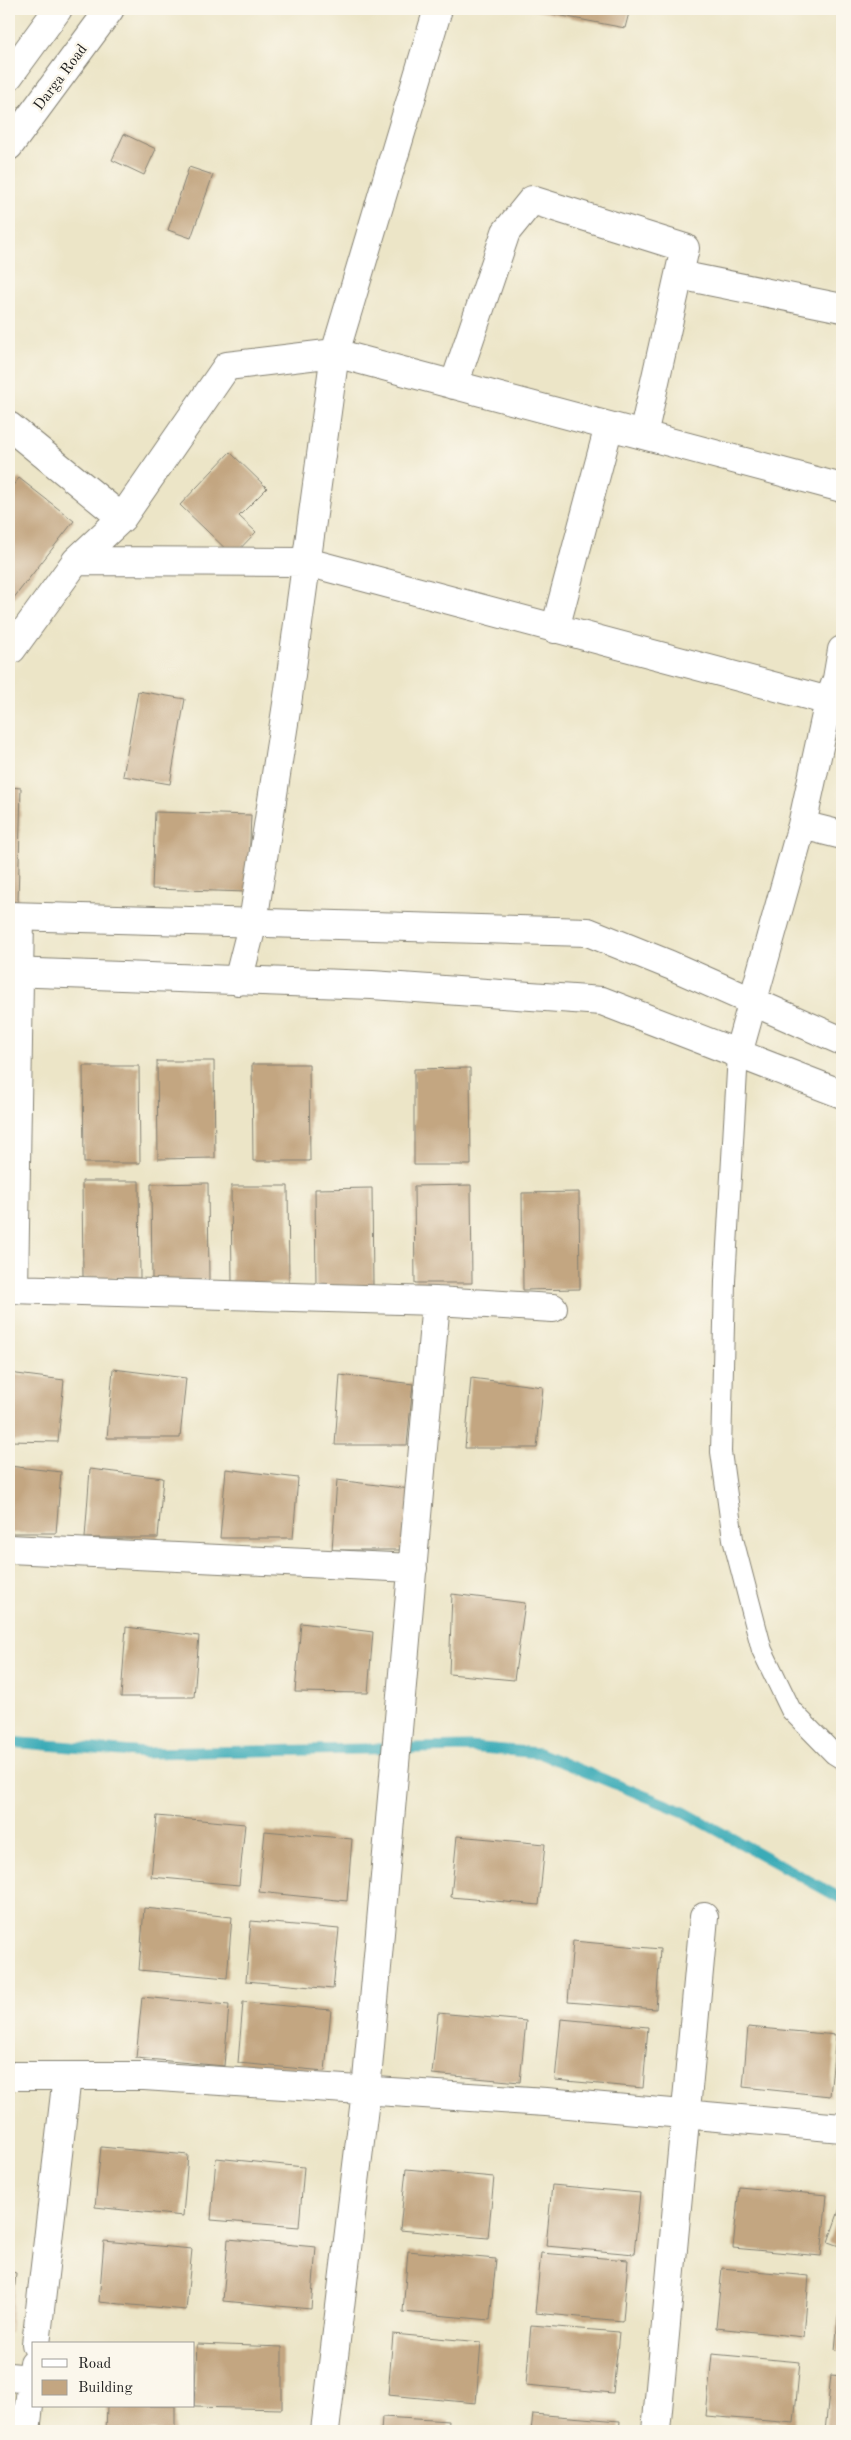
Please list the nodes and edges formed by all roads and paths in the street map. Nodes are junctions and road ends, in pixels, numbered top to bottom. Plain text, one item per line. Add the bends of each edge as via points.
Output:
1 (58, 9) edge
2 (110, 9) edge
3 (438, 9) edge
4 (9, 76) edge
5 (9, 146) edge
6 (679, 276) junction
7 (842, 308) edge
8 (335, 353) junction
9 (454, 385) junction
10 (9, 426) edge
11 (609, 426) junction
12 (643, 435) junction
13 (842, 488) edge
14 (122, 518) junction
15 (76, 560) junction
16 (307, 562) junction
17 (555, 628) junction
18 (9, 646) edge
19 (842, 650) edge
20 (836, 687) edge
21 (802, 825) junction
22 (842, 835) edge
23 (14, 916) edge
24 (253, 922) junction
25 (14, 972) edge
26 (238, 981) junction
27 (753, 1002) junction
28 (842, 1041) edge
29 (738, 1054) junction
30 (842, 1094) edge
31 (11, 1289) edge
32 (436, 1301) junction
33 (553, 1308) dead end
34 (9, 1549) edge
35 (412, 1568) junction
36 (842, 1759) edge
37 (704, 1917) dead end
38 (9, 2076) edge
39 (67, 2076) junction
40 (366, 2090) junction
41 (684, 2114) junction
42 (842, 2128) edge
43 (36, 2342) edge
44 (25, 2373) edge
45 (26, 2431) edge
46 (325, 2431) edge
47 (656, 2431) edge

1 - 4 street
2 - 5 street, Darga Road
3 - 8 street
6 - 7 street
6 - 9 street via 685,248 532,200 506,232
6 - 12 street
8 - 9 street
8 - 14 street via 227,366
8 - 16 street
9 - 11 street
10 - 14 street
11 - 12 street
11 - 17 street
12 - 13 street
14 - 15 street
15 - 16 street
15 - 18 street via 12,648
16 - 17 street
16 - 24 street
17 - 20 street
19 - 20 street
20 - 21 street
21 - 22 street
21 - 27 street
23 - 24 street
23 - 25 street
24 - 26 street
24 - 27 street via 588,932
25 - 26 street
25 - 31 street
26 - 29 street via 372,985 602,1001
27 - 28 street
27 - 29 street
29 - 30 street
29 - 36 lane via 725,1281 721,1452 733,1540 762,1650 791,1710
31 - 32 street
32 - 33 street
32 - 35 street
34 - 35 street
35 - 40 street
37 - 41 street
38 - 39 street
39 - 40 street via 144,2076
39 - 43 street
40 - 41 street
40 - 46 street
41 - 42 street
41 - 47 street
44 - 45 street

